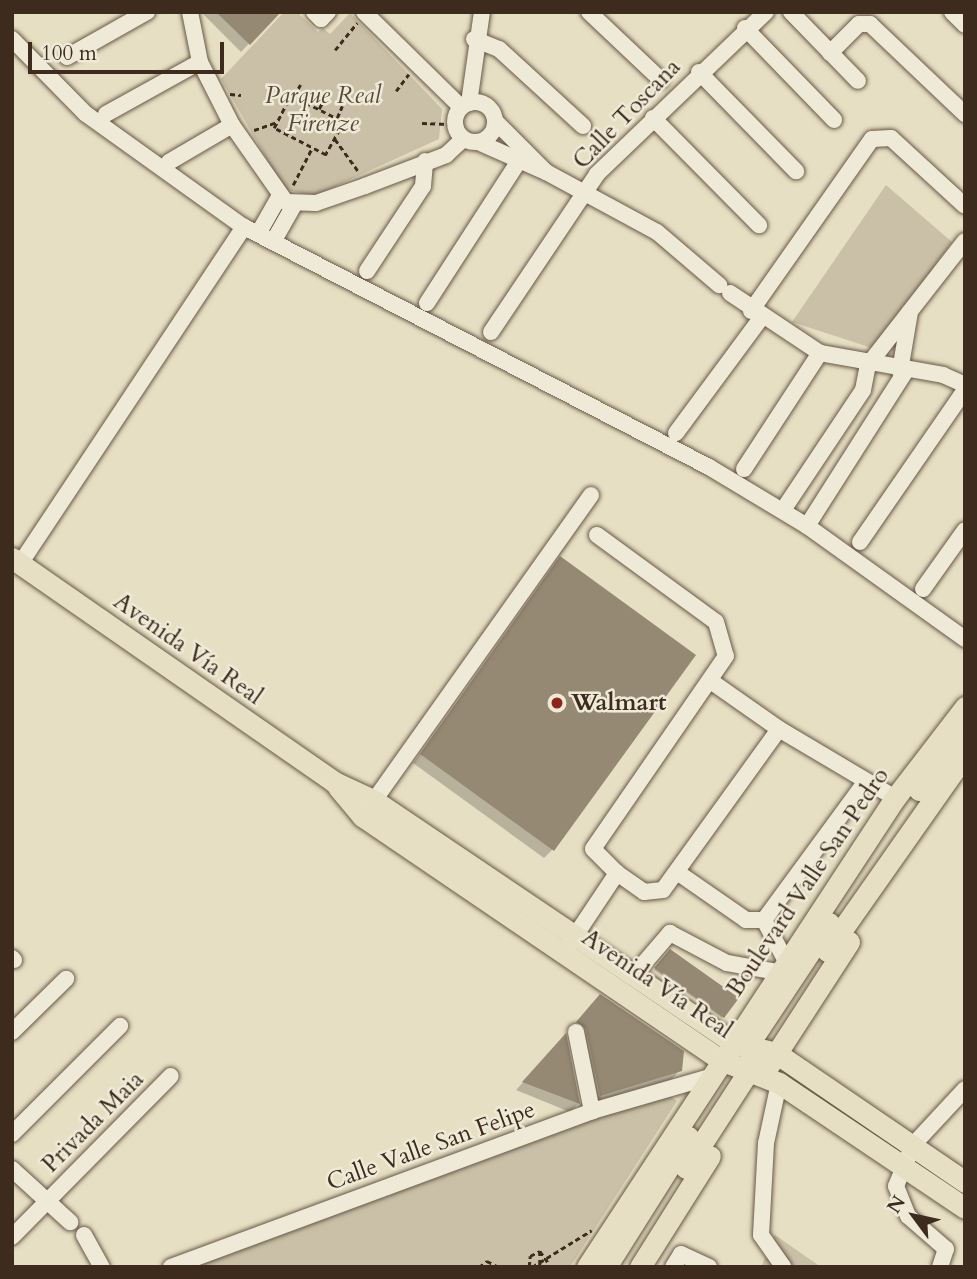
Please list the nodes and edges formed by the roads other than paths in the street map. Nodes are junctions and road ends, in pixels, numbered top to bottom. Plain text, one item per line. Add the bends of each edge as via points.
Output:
1 (147, 12) edge
2 (190, 12) edge
3 (314, 12) edge
4 (328, 12) edge
5 (589, 12) edge
6 (766, 12) edge
7 (791, 12) edge
8 (952, 12) edge
9 (364, 13) edge
10 (480, 13) edge
11 (197, 20) edge
12 (965, 25) edge
13 (745, 28) junction
14 (12, 39) edge
15 (474, 40) junction
16 (830, 53) junction
17 (67, 57) dead end
18 (200, 62) junction
19 (699, 72) junction
20 (661, 80) dead end
21 (858, 80) dead end
22 (465, 105) junction
23 (106, 114) dead end
24 (965, 114) edge
25 (653, 118) junction
26 (834, 120) dead end
27 (495, 121) junction
28 (583, 126) dead end
29 (237, 132) junction
30 (463, 134) junction
31 (431, 158) junction
32 (169, 162) dead end
33 (517, 164) junction
34 (796, 171) dead end
35 (546, 172) junction
36 (584, 194) junction
37 (286, 201) junction
38 (965, 206) edge
39 (759, 225) dead end
40 (251, 231) junction
41 (965, 241) edge
42 (273, 242) junction
43 (367, 271) dead end
44 (912, 301) junction
45 (427, 303) dead end
46 (756, 314) junction
47 (491, 332) dead end
48 (820, 353) junction
49 (868, 365) junction
50 (902, 371) junction
51 (965, 385) edge
52 (965, 390) edge
53 (676, 433) dead end
54 (815, 463) junction
55 (744, 468) dead end
56 (838, 479) junction
57 (591, 495) dead end
58 (783, 510) junction
59 (807, 526) junction
60 (965, 530) edge
61 (597, 535) dead end
62 (860, 542) dead end
63 (16, 561) edge
64 (923, 589) dead end
65 (965, 639) edge
66 (712, 682) junction
67 (965, 707) edge
68 (779, 729) junction
69 (965, 730) edge
70 (965, 755) edge
71 (965, 775) edge
72 (864, 784) junction
73 (895, 798) junction
74 (368, 808) junction
75 (677, 872) junction
76 (617, 873) junction
77 (764, 920) junction
78 (569, 945) junction
79 (782, 967) junction
80 (633, 976) junction
81 (65, 979) dead end
82 (120, 1026) dead end
83 (12, 1032) edge
84 (576, 1032) dead end
85 (747, 1063) junction
86 (171, 1076) dead end
87 (965, 1089) edge
88 (592, 1111) junction
89 (12, 1134) edge
90 (913, 1145) junction
91 (901, 1164) junction
92 (12, 1169) edge
93 (965, 1182) edge
94 (47, 1201) junction
95 (965, 1208) edge
96 (70, 1222) dead end
97 (84, 1235) dead end
98 (12, 1237) edge
99 (606, 1261) edge
100 (102, 1267) edge
101 (171, 1267) edge
102 (640, 1267) edge
103 (674, 1267) edge
104 (709, 1267) edge
105 (783, 1267) edge
106 (940, 1267) edge

1 - 17 street
2 - 11 street
3 - 4 street via 321,19
5 - 20 street
6 - 13 street, Calle Toscana
7 - 16 street
8 - 12 street
9 - 22 street
10 - 15 street
11 - 18 street
13 - 19 street, Calle Toscana
13 - 26 street
14 - 40 street via 86,114
15 - 22 street
15 - 28 street via 499,49
16 - 21 street
16 - 24 street via 859,24 870,24
18 - 23 street
18 - 29 street
19 - 25 street, Calle Toscana
19 - 34 street
22 - 27 street via 486,105
22 - 30 street
25 - 36 street, Calle Toscana
25 - 39 street
27 - 30 street
27 - 35 street
29 - 32 street
29 - 37 street
30 - 31 street via 446,155
30 - 33 street
31 - 37 street via 366,186
31 - 43 street via 424,186
33 - 35 street
33 - 45 street
35 - 36 street
36 - 46 street via 657,232
36 - 47 street, Calle Toscana
37 - 40 street
37 - 42 street
38 - 46 street via 891,138 872,139
40 - 42 street
40 - 63 street
41 - 44 street
42 - 58 street
44 - 49 street
44 - 50 street
46 - 48 street
46 - 53 street
48 - 49 street
48 - 55 street
49 - 50 street
49 - 54 street via 863,390
50 - 51 street via 943,375
50 - 56 street
52 - 62 street
54 - 56 street
54 - 58 street
56 - 59 street
57 - 74 street
58 - 59 street
59 - 65 street
60 - 64 street
61 - 66 street via 716,622 726,656
63 - 74 main road, Avenida Vía Real
66 - 68 street
66 - 76 street via 593,849
67 - 73 main road, Boulevard Valle San Pedro
68 - 72 street
68 - 75 street
69 - 85 main road, Boulevard Valle San Pedro
70 - 85 main road, Boulevard Valle San Pedro
71 - 85 main road, Boulevard Valle San Pedro
72 - 73 street
72 - 77 street
73 - 79 main road, Boulevard Valle San Pedro
74 - 78 main road, Avenida Vía Real
75 - 76 street via 653,894
75 - 77 street via 746,920
76 - 78 street
77 - 79 street
78 - 80 main road, Avenida Vía Real
78 - 85 main road, Avenida Vía Real
79 - 80 street via 727,963 670,933
79 - 85 main road, Boulevard Valle San Pedro
80 - 85 main road, Avenida Vía Real
81 - 83 street
82 - 89 street
84 - 88 street
85 - 88 street, Calle Valle San Felipe
85 - 90 main road, Avenida Vía Real
85 - 91 main road, Avenida Vía Real
85 - 99 main road, Boulevard Valle San Pedro
85 - 102 main road, Boulevard Valle San Pedro
85 - 105 street via 766,1143 761,1235
86 - 94 street, Privada Maia
87 - 90 street
88 - 101 street, Calle Valle San Felipe
90 - 91 street
90 - 93 main road, Avenida Vía Real
91 - 95 main road, Avenida Vía Real
91 - 106 street via 898,1199 942,1242 946,1256
92 - 94 street
94 - 96 street
94 - 98 street, Privada Maia
97 - 100 street
103 - 104 street via 687,1254

